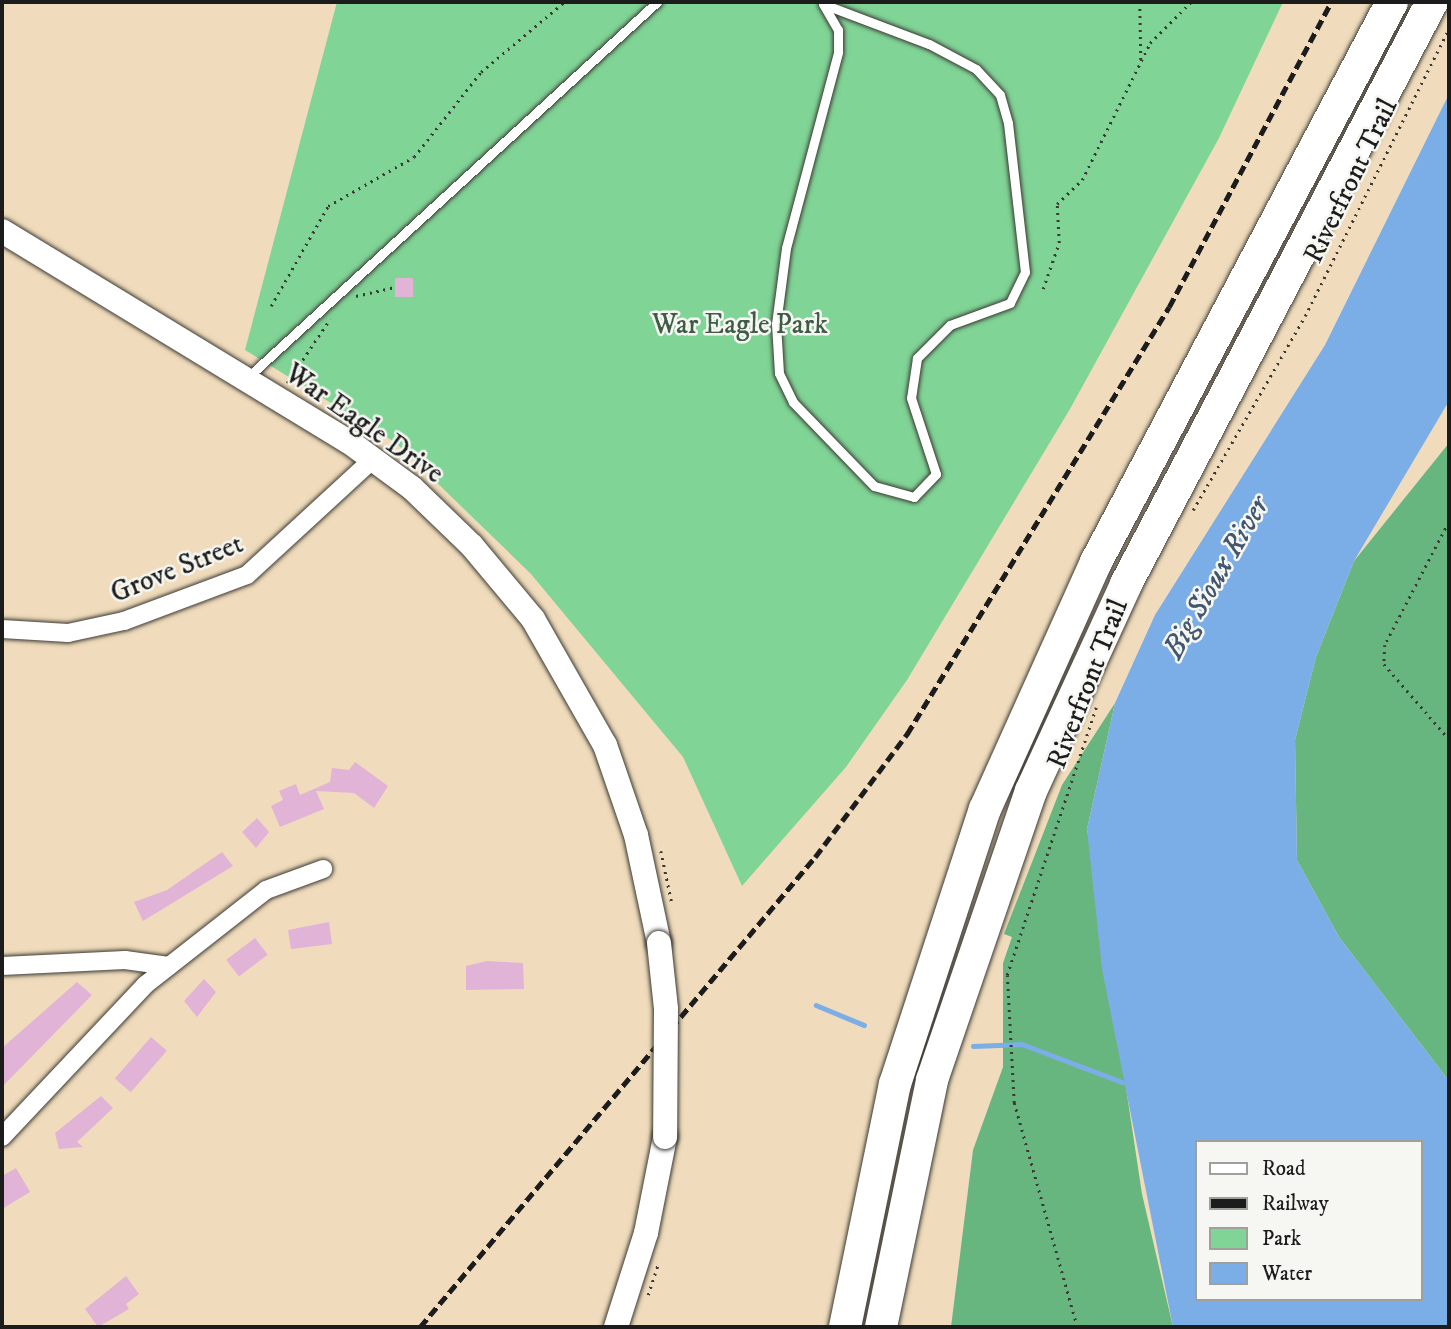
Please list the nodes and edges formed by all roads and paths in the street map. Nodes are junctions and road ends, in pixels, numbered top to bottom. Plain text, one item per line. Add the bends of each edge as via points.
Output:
1 (564, 2) edge
2 (657, 2) edge
3 (1140, 2) edge
4 (1191, 2) edge
5 (1392, 2) edge
6 (1432, 2) edge
7 (820, 3) edge
8 (1449, 28) edge
9 (1141, 60) junction
10 (2, 232) edge
11 (395, 287) dead end
12 (1043, 289) dead end
13 (346, 303) dead end
14 (271, 306) dead end
15 (338, 311) dead end
16 (247, 379) junction
17 (278, 398) junction
18 (373, 459) junction
19 (1189, 516) dead end
20 (1449, 522) edge
21 (2, 629) edge
22 (1098, 702) dead end
23 (1449, 739) edge
24 (323, 869) dead end
25 (2, 965) edge
26 (169, 966) junction
27 (2, 1137) edge
28 (616, 1327) edge
29 (845, 1327) edge
30 (881, 1327) edge
31 (1077, 1327) edge

1 - 14 path via 481,72 414,157 328,206
2 - 16 lane
3 - 9 path
4 - 9 path via 1162,28
5 - 29 highway via 1097,562 1016,734 950,903 905,1049
6 - 30 highway via 1126,584 1031,791 932,1080
7 - 7 lane via 838,30 838,52 786,248 776,324 779,373 793,401 874,486 894,497 914,497 936,474 911,398 917,358 950,326 1010,303 1024,272 1008,123 1000,95 976,69 929,44
8 - 19 path, Riverfront Trail via 1306,316
9 - 12 path via 1082,180 1057,204 1059,243
10 - 16 main road, War Eagle Drive
11 - 13 path via 364,289
15 - 17 path
16 - 17 main road, War Eagle Drive
17 - 18 main road, War Eagle Drive
18 - 21 street, Grove Street via 247,575 124,621 68,632
18 - 28 main road, War Eagle Drive, bridge via 472,545 533,620 605,745 636,835 659,943 666,1009 665,1137 646,1233
20 - 23 path via 1385,645 1384,664
22 - 31 path, Riverfront Trail via 1010,956 1007,1005 1009,1077
24 - 26 street via 266,890
25 - 26 street via 125,960
26 - 27 street

